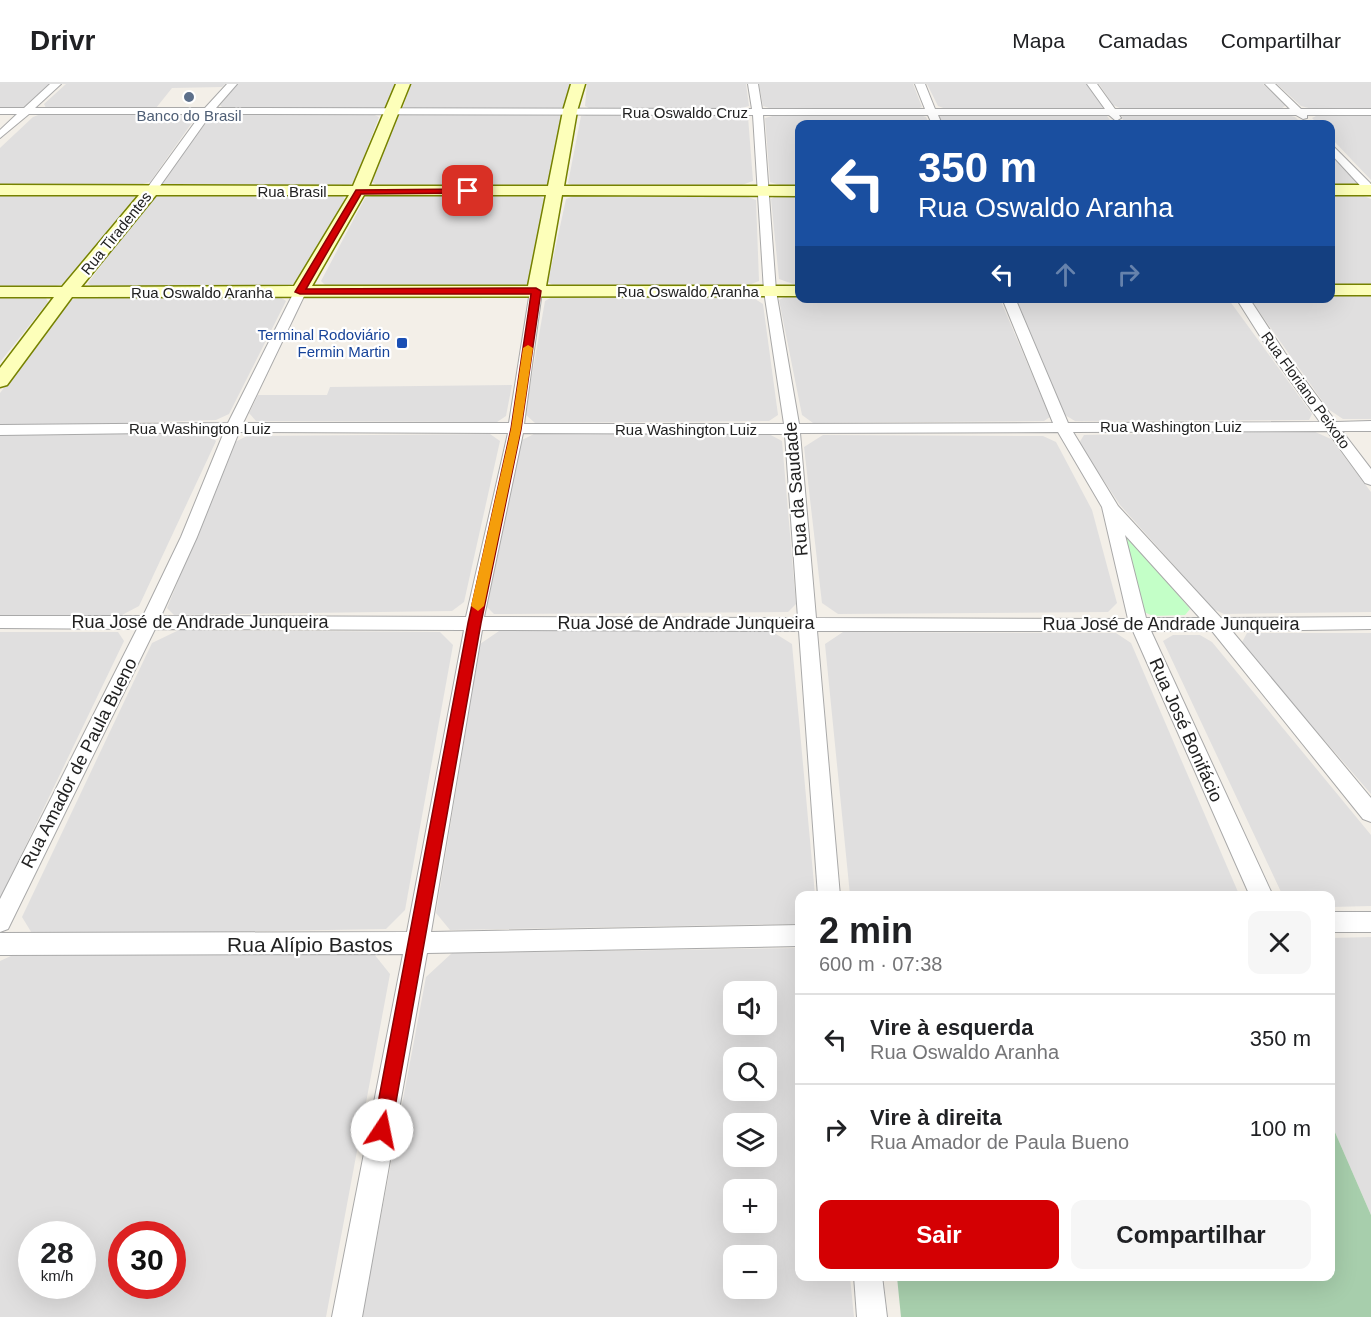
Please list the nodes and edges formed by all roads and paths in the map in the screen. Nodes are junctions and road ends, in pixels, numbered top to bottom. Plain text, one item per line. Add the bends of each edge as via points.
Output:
1 (57, 84) edge
2 (232, 84) edge
3 (403, 84) edge
4 (578, 84) edge
5 (753, 84) edge
6 (920, 84) edge
7 (1092, 84) edge
8 (1270, 84) edge
9 (0, 111) edge
10 (26, 111) junction
11 (208, 111) junction
12 (570, 111) junction
13 (392, 112) junction
14 (758, 112) junction
15 (933, 112) junction
16 (1112, 112) junction
17 (1300, 112) junction
18 (1371, 112) edge
19 (936, 120) edge
20 (1117, 120) edge
21 (1307, 120) edge
22 (0, 135) edge
23 (1335, 151) edge
24 (0, 190) edge
25 (1335, 190) edge
26 (1371, 190) edge
27 (151, 191) junction
28 (358, 191) junction
29 (556, 191) junction
30 (762, 191) junction
31 (795, 191) edge
32 (1335, 290) edge
33 (1371, 290) edge
34 (536, 291) junction
35 (770, 291) junction
36 (795, 291) edge
37 (0, 292) edge
38 (67, 292) junction
39 (300, 292) junction
40 (1010, 303) edge
41 (1245, 303) edge
42 (0, 381) edge
43 (1330, 425) junction
44 (1062, 426) junction
45 (1371, 426) edge
46 (233, 427) junction
47 (516, 429) junction
48 (792, 429) junction
49 (0, 430) edge
50 (1371, 480) edge
51 (1110, 507) junction
52 (150, 621) junction
53 (0, 622) edge
54 (474, 623) junction
55 (806, 623) junction
56 (1371, 623) edge
57 (1217, 625) junction
58 (1139, 626) junction
59 (1371, 813) edge
60 (830, 891) edge
61 (1260, 891) edge
62 (0, 922) edge
63 (1335, 922) edge
64 (1371, 922) edge
65 (795, 935) edge
66 (0, 944) edge
67 (417, 944) junction
68 (868, 1281) edge
69 (346, 1317) edge
70 (872, 1317) edge

1 - 10 street
2 - 11 street, Rua Tiradentes
3 - 13 street, Rua Amador de Paula Bueno
4 - 12 street
5 - 14 street, Rua da Saudade
6 - 15 street
7 - 16 street
8 - 17 street
9 - 10 street, Rua Oswaldo Cruz
10 - 11 street, Rua Oswaldo Cruz
10 - 22 street
11 - 13 street, Rua Oswaldo Cruz
11 - 27 street, Rua Tiradentes
12 - 13 street, Rua Oswaldo Cruz
12 - 14 street, Rua Oswaldo Cruz
12 - 29 street
13 - 28 street, Rua Amador de Paula Bueno
14 - 15 street, Rua Oswaldo Cruz
14 - 30 street, Rua da Saudade
15 - 16 street, Rua Oswaldo Cruz
15 - 19 street
16 - 17 street, Rua Oswaldo Cruz
16 - 20 street
17 - 18 street, Rua Oswaldo Cruz
17 - 21 street
23 - 26 street
24 - 27 street, Rua Brasil
25 - 26 street
27 - 28 street, Rua Brasil
27 - 38 street, Rua Tiradentes
28 - 29 street, Rua Brasil
28 - 39 street, Rua Amador de Paula Bueno
29 - 30 street, Rua Brasil
29 - 34 street
30 - 31 street, Rua Brasil
30 - 35 street, Rua da Saudade
32 - 33 street
34 - 35 street, Rua Oswaldo Aranha
34 - 39 street, Rua Oswaldo Aranha
34 - 47 street
35 - 36 street, Rua Oswaldo Aranha
35 - 48 street, Rua da Saudade
37 - 38 street, Rua Oswaldo Aranha
38 - 39 street, Rua Oswaldo Aranha
38 - 42 street, Rua Tiradentes
39 - 46 street, Rua Amador de Paula Bueno
40 - 44 street, Rua José Bonifácio
41 - 43 street, Rua Floriano Peixoto
43 - 44 street, Rua Washington Luiz
43 - 45 street, Rua Washington Luiz
43 - 50 street, Rua Floriano Peixoto
44 - 48 street, Rua Washington Luiz
44 - 51 street, Rua José Bonifácio
46 - 47 street, Rua Washington Luiz
46 - 49 street, Rua Washington Luiz
46 - 52 street, Rua Amador de Paula Bueno
47 - 48 street, Rua Washington Luiz
47 - 54 street
48 - 55 street, Rua da Saudade
51 - 57 street
51 - 58 street, Rua José Bonifácio
52 - 53 street, Rua José de Andrade Junqueira
52 - 54 street, Rua José de Andrade Junqueira
52 - 62 street, Rua Amador de Paula Bueno
54 - 55 street, Rua José de Andrade Junqueira
54 - 67 street
55 - 58 street, Rua José de Andrade Junqueira
55 - 60 street, Rua da Saudade
56 - 57 street, Rua José de Andrade Junqueira
57 - 58 street, Rua José de Andrade Junqueira
57 - 59 street
58 - 61 street, Rua José Bonifácio
63 - 64 street
65 - 67 street, Rua Alípio Bastos
66 - 67 street, Rua Alípio Bastos
67 - 69 street
68 - 70 street

